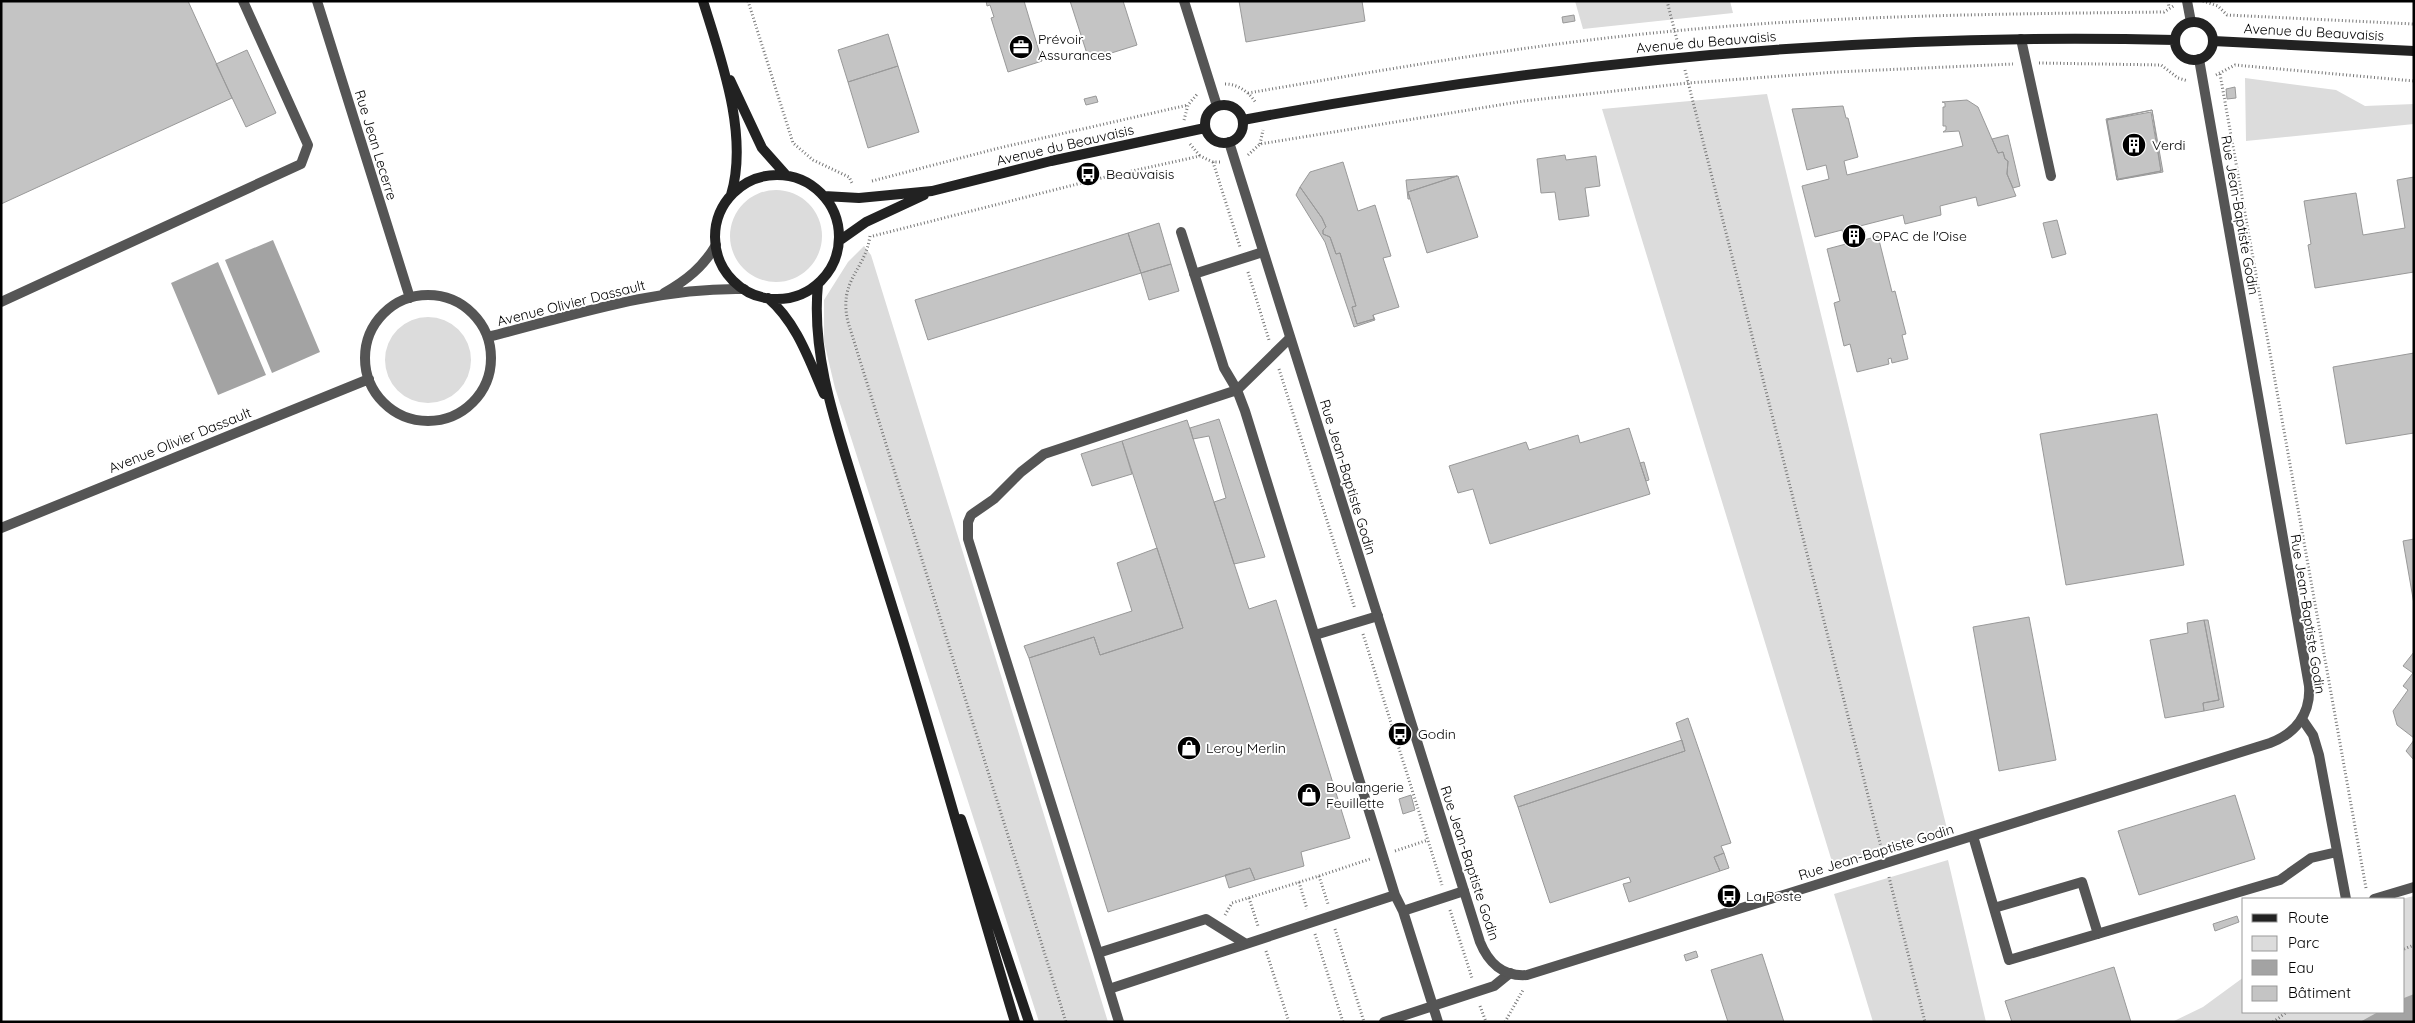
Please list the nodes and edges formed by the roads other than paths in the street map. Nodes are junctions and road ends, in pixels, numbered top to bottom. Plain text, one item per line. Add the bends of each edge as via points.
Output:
1 (243, 1) edge
2 (317, 1) edge
3 (704, 1) edge
4 (1184, 1) edge
5 (2187, 1) edge
6 (2191, 22) junction
7 (2021, 39) junction
8 (2176, 40) junction
9 (2213, 41) junction
10 (2414, 51) edge
11 (2199, 59) junction
12 (723, 64) junction
13 (1216, 106) junction
14 (1243, 120) junction
15 (1205, 128) junction
16 (1228, 142) junction
17 (786, 175) junction
18 (2051, 176) dead end
19 (932, 191) junction
20 (731, 196) junction
21 (824, 196) junction
22 (1181, 232) dead end
23 (839, 242) junction
24 (716, 245) junction
25 (1263, 252) junction
26 (1194, 274) junction
27 (818, 284) junction
28 (744, 289) junction
29 (660, 295) junction
30 (410, 298) junction
31 (768, 298) junction
32 (1, 302) edge
33 (488, 338) junction
34 (1290, 338) junction
35 (369, 379) junction
36 (1237, 390) junction
37 (832, 411) junction
38 (1, 528) edge
39 (1378, 616) junction
40 (1315, 635) junction
41 (2302, 719) junction
42 (945, 778) junction
43 (1973, 836) junction
44 (2337, 852) junction
45 (2414, 887) edge
46 (1464, 892) junction
47 (1396, 895) junction
48 (2346, 898) edge
49 (2377, 898) edge
50 (1994, 908) junction
51 (1403, 911) junction
52 (2098, 934) junction
53 (1246, 944) junction
54 (1098, 953) junction
55 (1510, 973) junction
56 (1109, 989) junction
57 (1433, 1006) junction
58 (1015, 1022) edge
59 (1029, 1022) edge
60 (1119, 1022) edge
61 (1384, 1022) edge
62 (1438, 1022) edge

1 - 32 street via 308,145 301,164
2 - 30 street, Rue Jean Lecerre
3 - 12 street
4 - 13 street
5 - 6 street
6 - 8 street via 2179,29
6 - 9 street via 2208,27
7 - 8 street, Avenue du Beauvaisis
7 - 14 street, Avenue du Beauvaisis via 1888,42 1681,56 1428,87
7 - 18 street
8 - 11 street via 2181,54 2188,59
9 - 10 street, Avenue du Beauvaisis
9 - 11 street via 2209,53
11 - 41 street, Rue Jean-Baptiste Godin via 2309,686 2309,702
12 - 17 street via 762,148 771,162
12 - 20 street via 737,154 736,179
13 - 14 street via 1233,107
13 - 15 street via 1207,115
14 - 16 street via 1240,134
15 - 16 street via 1213,139
15 - 19 street, Avenue du Beauvaisis
16 - 25 street, Rue Jean-Baptiste Godin
17 - 20 street via 752,180
17 - 21 street via 803,180
19 - 21 street, Avenue du Beauvaisis via 859,198
19 - 23 street, Avenue du Beauvaisis via 866,222
20 - 24 street via 718,219
21 - 23 street via 836,217
22 - 26 street
23 - 27 street via 833,265
24 - 28 street via 725,270
24 - 29 street, Avenue Olivier Dassault via 694,273
25 - 26 street
25 - 34 street, Rue Jean-Baptiste Godin
26 - 36 street via 1224,368
27 - 31 street via 795,296
27 - 37 street via 816,304 820,345
28 - 29 street, Avenue Olivier Dassault
28 - 31 street
29 - 33 street, Avenue Olivier Dassault via 580,312
30 - 33 street via 439,296 457,302 479,320
30 - 35 street via 384,314 372,330 366,349
31 - 37 street via 792,324
33 - 35 street via 491,364 483,390 465,410 449,418 431,421 405,417 383,402
34 - 36 street
34 - 39 street, Rue Jean-Baptiste Godin
35 - 38 street, Avenue Olivier Dassault
36 - 40 street
36 - 54 street via 1044,454 994,499 974,510 968,522 968,539
37 - 42 street
39 - 40 street
39 - 46 street, Rue Jean-Baptiste Godin
40 - 47 street
41 - 43 street, Rue Jean-Baptiste Godin via 2288,734 2275,741
41 - 44 street via 2319,755
42 - 58 street
42 - 59 street
43 - 50 street
43 - 55 street, Rue Jean-Baptiste Godin via 1534,974 1519,976
44 - 48 street
44 - 52 street via 2311,858 2280,880
45 - 49 street
46 - 51 street
46 - 55 street, Rue Jean-Baptiste Godin via 1484,952 1495,966
47 - 51 street
47 - 53 street
50 - 52 street via 2082,882
50 - 52 street via 2010,960
51 - 57 street
53 - 54 street via 1206,920
53 - 56 street
54 - 56 street
55 - 57 street via 1494,986
56 - 60 street
57 - 61 street
57 - 62 street

